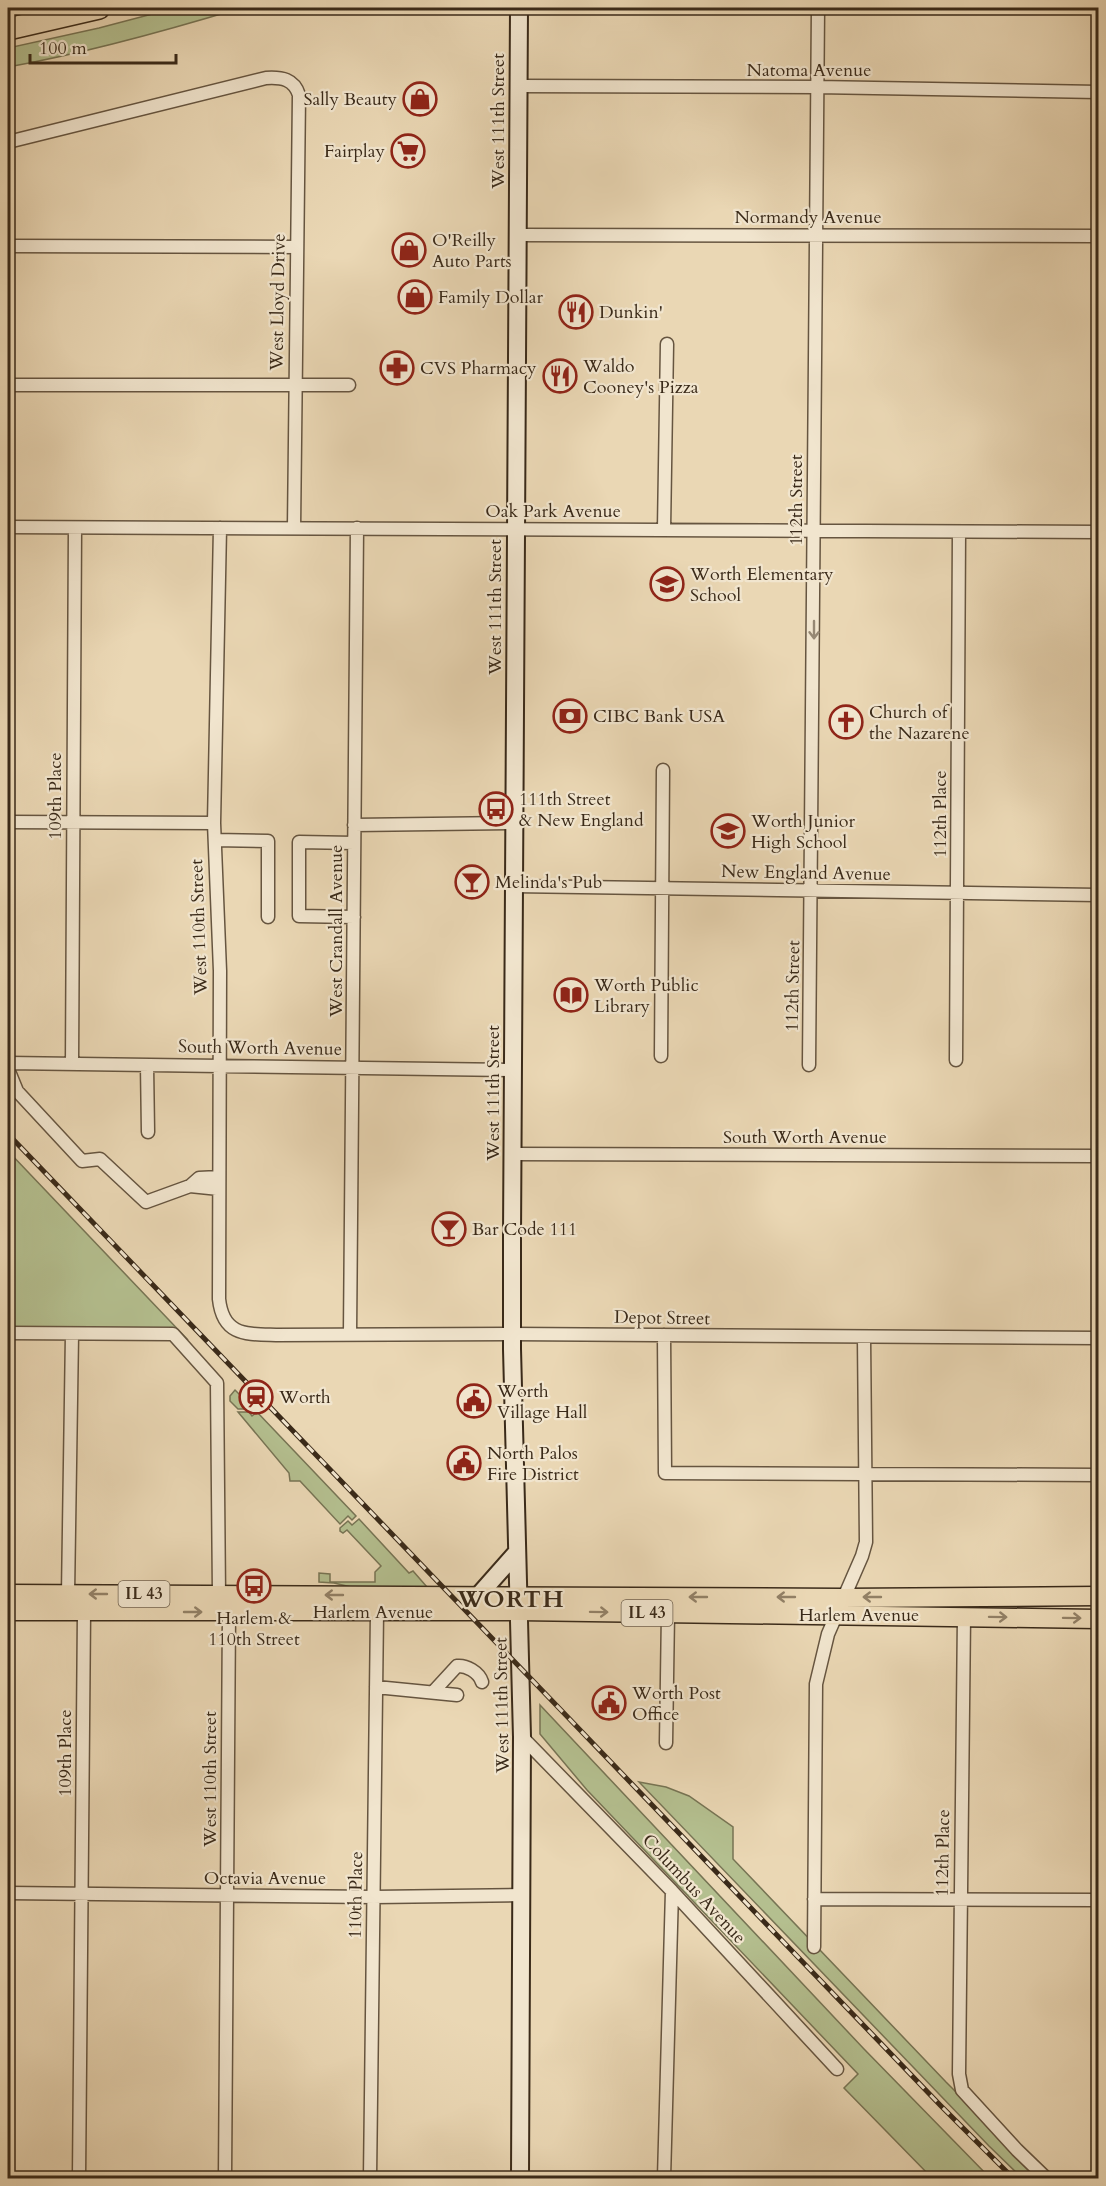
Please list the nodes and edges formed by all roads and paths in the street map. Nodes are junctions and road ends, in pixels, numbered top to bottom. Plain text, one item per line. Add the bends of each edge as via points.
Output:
1 (99, 8) edge
2 (519, 8) edge
3 (818, 8) edge
4 (8, 29) edge
5 (518, 86) junction
6 (817, 87) junction
7 (1098, 92) edge
8 (8, 142) edge
9 (517, 235) junction
10 (814, 235) junction
11 (1098, 236) edge
12 (8, 246) edge
13 (297, 247) junction
14 (667, 344) dead end
15 (350, 384) dead end
16 (8, 385) edge
17 (295, 385) junction
18 (8, 527) edge
19 (75, 528) junction
20 (220, 528) junction
21 (294, 528) junction
22 (357, 528) junction
23 (515, 529) junction
24 (664, 530) junction
25 (814, 530) junction
26 (1098, 531) edge
27 (959, 532) junction
28 (663, 770) dead end
29 (8, 822) edge
30 (74, 822) junction
31 (214, 823) junction
32 (514, 823) junction
33 (354, 825) junction
34 (215, 840) junction
35 (354, 843) junction
36 (514, 886) junction
37 (661, 889) junction
38 (812, 892) junction
39 (958, 893) junction
40 (1098, 895) edge
41 (354, 916) junction
42 (268, 917) dead end
43 (661, 1056) dead end
44 (956, 1060) dead end
45 (8, 1063) edge
46 (72, 1064) junction
47 (147, 1065) junction
48 (809, 1065) dead end
49 (219, 1066) junction
50 (353, 1068) junction
51 (8, 1069) edge
52 (512, 1071) junction
53 (148, 1132) dead end
54 (512, 1154) junction
55 (1098, 1156) edge
56 (219, 1183) junction
57 (228, 1324) joint
58 (8, 1333) edge
59 (72, 1334) junction
60 (350, 1334) junction
61 (512, 1334) junction
62 (664, 1335) junction
63 (864, 1338) junction
64 (1098, 1338) edge
65 (865, 1473) junction
66 (1098, 1475) edge
67 (518, 1552) junction
68 (8, 1594) edge
69 (68, 1594) junction
70 (219, 1594) junction
71 (478, 1596) junction
72 (1098, 1596) edge
73 (843, 1598) junction
74 (519, 1604) junction
75 (668, 1605) junction
76 (8, 1611) edge
77 (84, 1612) junction
78 (229, 1612) junction
79 (377, 1612) junction
80 (835, 1615) junction
81 (964, 1616) junction
82 (1098, 1619) edge
83 (482, 1682) dead end
84 (376, 1687) junction
85 (434, 1691) junction
86 (457, 1695) dead end
87 (522, 1737) junction
88 (666, 1743) dead end
89 (672, 1891) junction
90 (8, 1893) edge
91 (82, 1894) junction
92 (522, 1895) junction
93 (228, 1896) junction
94 (374, 1897) junction
95 (814, 1899) junction
96 (961, 1899) junction
97 (1098, 1900) edge
98 (814, 1947) dead end
99 (837, 2069) dead end
100 (79, 2178) edge
101 (225, 2178) edge
102 (370, 2178) edge
103 (520, 2178) edge
104 (664, 2178) edge
105 (1046, 2178) edge

1 - 4 highway
2 - 5 main road, West 111th Street
3 - 6 street, 112th Street
5 - 6 street, Natoma Avenue
5 - 9 main road, West 111th Street
6 - 7 street, Natoma Avenue
6 - 10 street, 112th Street
8 - 13 street, West Lloyd Drive via 266,78 290,80 299,95
9 - 10 street, Normandy Avenue
9 - 23 main road, West 111th Street
10 - 11 street, Normandy Avenue
10 - 25 street, 112th Street
12 - 13 street
13 - 17 street, West Lloyd Drive
14 - 24 street
15 - 17 street
16 - 17 street
17 - 21 street, West Lloyd Drive
18 - 19 street, Oak Park Avenue
19 - 20 street, Oak Park Avenue
19 - 30 street, 109th Place
20 - 21 street, Oak Park Avenue
20 - 31 street, West 110th Street
21 - 22 street, Oak Park Avenue
22 - 23 street, Oak Park Avenue
22 - 33 street, West Crandall Avenue
23 - 24 street, Oak Park Avenue
23 - 32 main road, West 111th Street
24 - 25 street, Oak Park Avenue
25 - 27 street, Oak Park Avenue
25 -> 38 street, 112th Street
26 - 27 street, Oak Park Avenue
27 - 39 street, 112th Place
28 - 37 street
29 - 30 street
30 - 31 street
30 - 46 street, 109th Place
31 - 34 street, West 110th Street
32 - 33 street
32 - 36 main road, West 111th Street
33 - 35 street, West Crandall Avenue
34 - 42 street via 268,841
34 - 49 street, West 110th Street
35 - 41 street, West Crandall Avenue
35 - 41 street via 299,842 298,916
36 - 37 street, New England Avenue
36 - 52 main road, West 111th Street
37 - 38 street, New England Avenue
37 - 43 street
38 - 39 street, New England Avenue
38 - 48 street, 112th Street
39 - 40 street, New England Avenue
39 - 44 street, 112th Place
41 - 50 street, West Crandall Avenue
45 - 46 street, South Worth Avenue
46 - 47 street, South Worth Avenue
47 - 49 street, South Worth Avenue
47 - 53 street
49 - 50 street, South Worth Avenue
49 - 56 street, West 110th Street
50 - 52 street, South Worth Avenue
50 - 60 street, West Crandall Avenue
51 - 56 street via 17,1091 82,1161 100,1159 146,1202 190,1186 199,1178
52 - 54 main road, West 111th Street
54 - 55 street, South Worth Avenue
54 - 61 main road, West 111th Street
56 - 57 street, West 110th Street via 219,1299
57 - 60 street, Depot Street via 244,1334
58 - 59 street
59 - 69 street
59 - 70 street, West 110th Street via 172,1334 217,1383
60 - 61 street, Depot Street
61 - 62 street, Depot Street
61 - 67 main road, West 111th Street
62 - 63 street, Depot Street
62 - 65 street via 665,1473
63 - 64 street, Depot Street
63 - 65 street
65 - 66 street
65 - 73 street via 866,1542
67 - 71 main road
67 - 74 main road, West 111th Street
68 - 69 main road, Harlem Avenue / IL 43
70 -> 69 main road, Harlem Avenue / IL 43
69 - 77 street
71 -> 70 main road, Harlem Avenue / IL 43
70 - 78 street, West 110th Street
71 - 74 main road, Harlem Avenue / IL 43
72 -> 73 main road, Harlem Avenue / IL 43
73 -> 75 main road, Harlem Avenue / IL 43
73 - 80 street
74 - 75 main road, Harlem Avenue / IL 43
74 - 79 main road, Harlem Avenue / IL 43
74 - 87 main road, West 111th Street
75 - 80 main road, Harlem Avenue / IL 43
75 - 88 street
76 - 77 main road, Harlem Avenue / IL 43
77 -> 78 main road, Harlem Avenue / IL 43
77 - 91 street, 109th Place
78 - 79 main road, Harlem Avenue / IL 43
78 - 93 street, West 110th Street
79 - 84 street, 110th Place
80 - 81 main road, Harlem Avenue / IL 43
80 - 95 street via 816,1684
81 -> 82 main road, Harlem Avenue / IL 43
81 - 96 street, 112th Place
83 - 85 street via 463,1665 457,1666
84 - 85 street
84 - 94 street, 110th Place
85 - 86 street
87 - 89 street, Columbus Avenue
87 - 92 main road, West 111th Street
89 - 99 street, Columbus Avenue
89 - 104 street
90 - 91 street, Octavia Avenue
91 - 93 street, Octavia Avenue
91 - 100 street, 109th Place
92 - 94 street, Octavia Avenue
92 - 103 main road, West 111th Street
93 - 94 street, Octavia Avenue
93 - 101 street, West 110th Street
94 - 102 street, 110th Place
95 - 96 street
95 - 98 street
96 - 97 street
96 - 105 street, 112th Place via 962,2090

